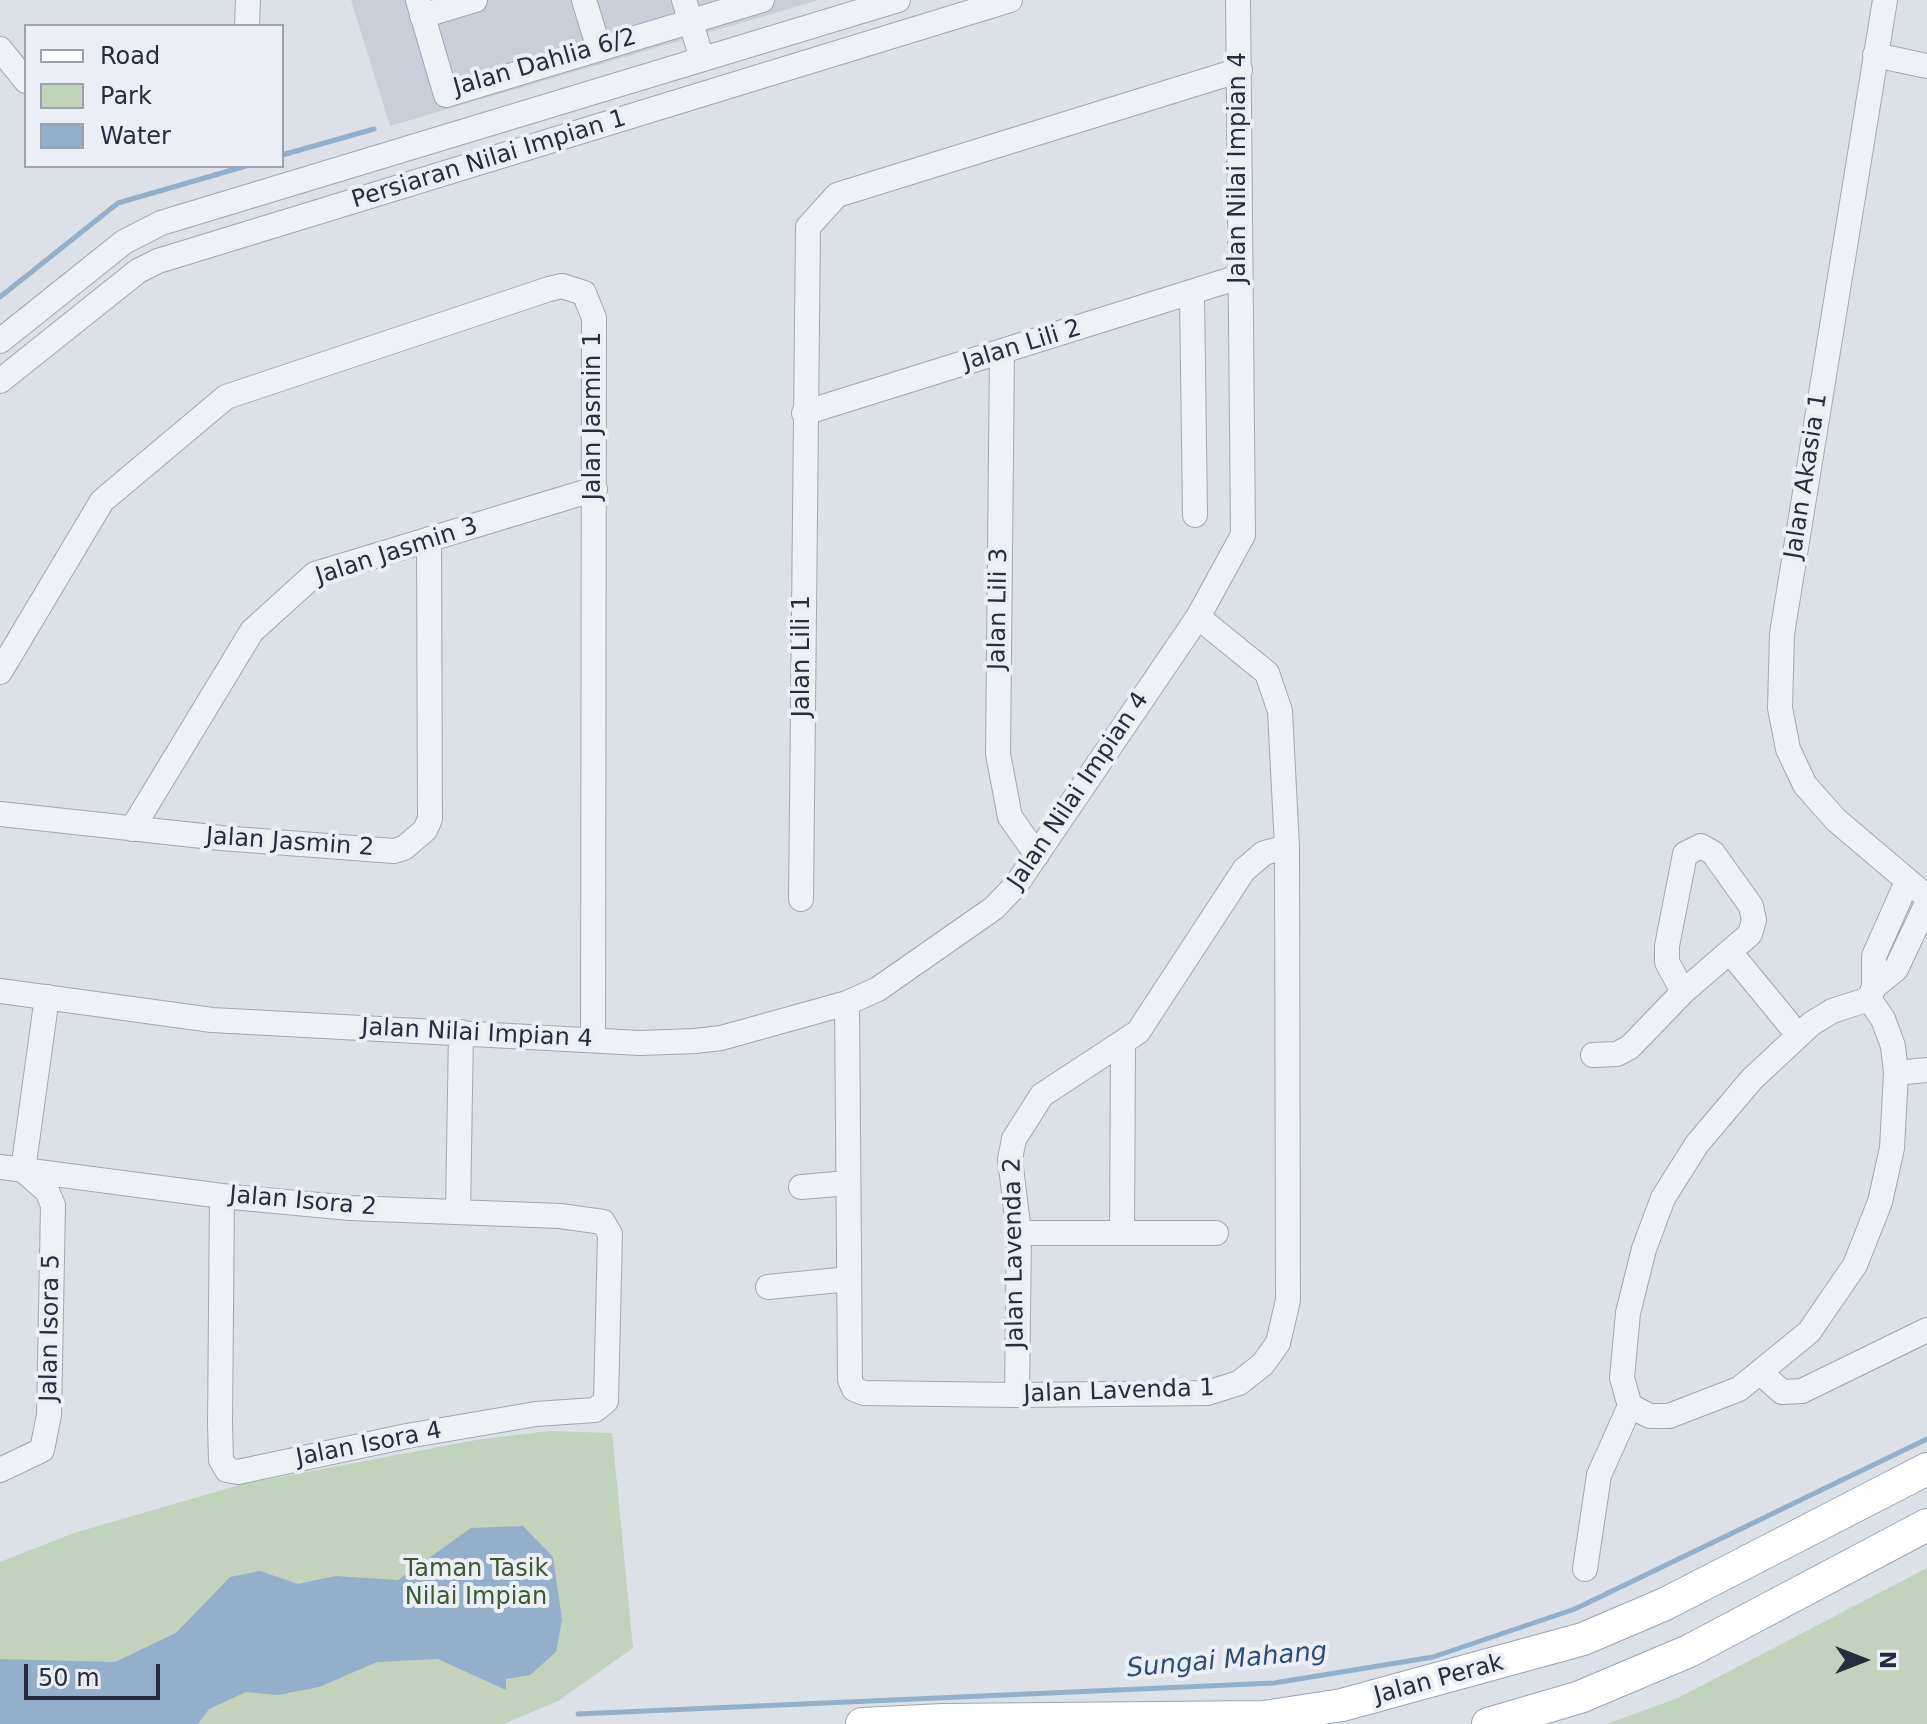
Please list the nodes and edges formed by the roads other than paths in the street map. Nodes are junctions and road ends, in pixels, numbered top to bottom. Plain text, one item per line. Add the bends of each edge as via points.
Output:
1 (248, 0) edge
2 (475, 0) edge
3 (584, 0) edge
4 (762, 0) edge
5 (898, 0) edge
6 (1238, 0) edge
7 (1885, 0) edge
8 (996, 2) edge
9 (420, 8) edge
10 (687, 11) edge
11 (247, 24) edge
12 (0, 49) edge
13 (599, 49) junction
14 (1875, 55) junction
15 (702, 59) junction
16 (1927, 66) edge
17 (1240, 70) junction
18 (24, 79) edge
19 (1239, 277) junction
20 (1192, 294) junction
21 (0, 341) edge
22 (1002, 352) junction
23 (0, 381) edge
24 (804, 413) junction
25 (595, 489) junction
26 (1195, 515) dead end
27 (429, 539) junction
28 (1198, 617) junction
29 (0, 672) edge
30 (0, 814) edge
31 (132, 829) junction
32 (1287, 847) junction
33 (1872, 853) junction
34 (1037, 855) junction
35 (1907, 882) junction
36 (801, 899) dead end
37 (1927, 900) edge
38 (1890, 919) junction
39 (1917, 939) edge
40 (1730, 952) junction
41 (0, 991) edge
42 (1683, 992) junction
43 (1871, 993) junction
44 (47, 997) junction
45 (847, 1003) junction
46 (461, 1032) junction
47 (1798, 1035) junction
48 (593, 1040) junction
49 (1123, 1045) junction
50 (1593, 1055) dead end
51 (1927, 1070) edge
52 (1896, 1073) junction
53 (12, 1168) edge
54 (848, 1183) junction
55 (801, 1187) dead end
56 (222, 1196) junction
57 (458, 1211) junction
58 (607, 1225) joint
59 (1019, 1233) junction
60 (1122, 1233) junction
61 (1216, 1233) dead end
62 (849, 1279) junction
63 (768, 1287) dead end
64 (1927, 1330) edge
65 (1762, 1374) junction
66 (1017, 1395) junction
67 (1630, 1406) junction
68 (1927, 1469) edge
69 (0, 1470) edge
70 (1927, 1525) edge
71 (1585, 1569) dead end
72 (862, 1724) edge
73 (1488, 1724) edge

1 - 11 street
2 - 9 street
3 - 13 street
4 - 10 street, Jalan Dahlia 6/2
5 - 15 street, Persiaran Nilai Impian 1
6 - 17 street, Jalan Nilai Impian 4
7 - 14 street, Jalan Akasia 1
8 - 23 street, Persiaran Nilai Impian 1 via 158,261 138,271
9 - 13 street, Jalan Dahlia 6/2 via 446,95
10 - 13 street, Jalan Dahlia 6/2
10 - 15 street
12 - 18 street
14 - 16 street
14 - 33 street, Jalan Akasia 1 via 1782,634 1780,686 1784,732 1805,785
15 - 21 street, Persiaran Nilai Impian 1 via 161,223 131,237
17 - 19 street, Jalan Nilai Impian 4
17 - 24 street, Jalan Lili 1 via 834,197 807,230
19 - 20 street, Jalan Lili 2
19 - 28 street, Jalan Nilai Impian 4 via 1244,528
20 - 22 street, Jalan Lili 2
20 - 26 street
22 - 24 street, Jalan Lili 2
22 - 34 street, Jalan Lili 3 via 998,754 1010,817
24 - 36 street, Jalan Lili 1
25 - 27 street, Jalan Jasmin 3
25 - 29 street, Jalan Jasmin 1 via 594,318 584,293 562,286 226,397 102,501
25 - 48 street, Jalan Jasmin 1
27 - 31 street, Jalan Jasmin 3 via 315,574 252,631
27 - 31 street, Jalan Jasmin 2 via 430,819 425,830 394,851
28 - 32 street, Jalan Lavenda 1 via 1256,661 1275,688 1283,740
28 - 34 street, Jalan Nilai Impian 4
30 - 31 street, Jalan Jasmin 2
32 - 49 street, Jalan Lavenda 2 via 1264,853 1244,870 1146,1023
32 - 66 street, Jalan Lavenda 1 via 1288,1300 1278,1343 1254,1372 1215,1392
33 - 35 street, Jalan Akasia 1
33 - 38 street
34 - 45 street, Jalan Nilai Impian 4 via 994,908 893,981
35 - 37 street, Jalan Akasia 1
35 - 38 street
37 - 39 street
38 - 43 street via 1872,961
39 - 43 street
40 - 42 street
40 - 42 street via 1753,928 1751,906 1713,853 1694,847 1683,862 1667,946 1667,962
40 - 47 street
41 - 44 street, Jalan Nilai Impian 4
42 - 50 street via 1630,1047 1617,1054
43 - 47 street
43 - 52 street via 1890,1032
44 - 46 street, Jalan Nilai Impian 4 via 212,1020
44 - 53 street
45 - 48 street, Jalan Nilai Impian 4 via 721,1038 667,1043
45 - 54 street, Jalan Lavenda 1
46 - 48 street, Jalan Nilai Impian 4
46 - 57 street
47 - 67 street via 1697,1144 1663,1198 1628,1313 1622,1378
49 - 59 street, Jalan Lavenda 2 via 1042,1095 1014,1139 1010,1159
49 - 60 street
51 - 52 street
52 - 65 street via 1888,1176 1871,1231 1841,1288 1809,1332
53 - 56 street, Jalan Isora 2
53 - 69 street, Jalan Isora 5 via 47,1191 53,1205 49,1415 42,1450
54 - 55 street
54 - 62 street, Jalan Lavenda 1
56 - 57 street, Jalan Isora 2
56 - 58 street, Jalan Isora 4 via 221,1460 232,1472 407,1436 600,1408 607,1396
57 - 58 street, Jalan Isora 2 via 560,1216
59 - 60 street
59 - 66 street, Jalan Lavenda 2
60 - 61 street
62 - 63 street
62 - 66 street, Jalan Lavenda 1 via 854,1389
64 - 65 street via 1802,1391 1782,1392
65 - 67 street via 1739,1389 1669,1416 1650,1416
67 - 71 street via 1599,1475
68 - 72 main road, Jalan Perak via 1665,1604 1583,1639 1342,1705 1264,1717
70 - 73 main road via 1689,1651 1580,1697

